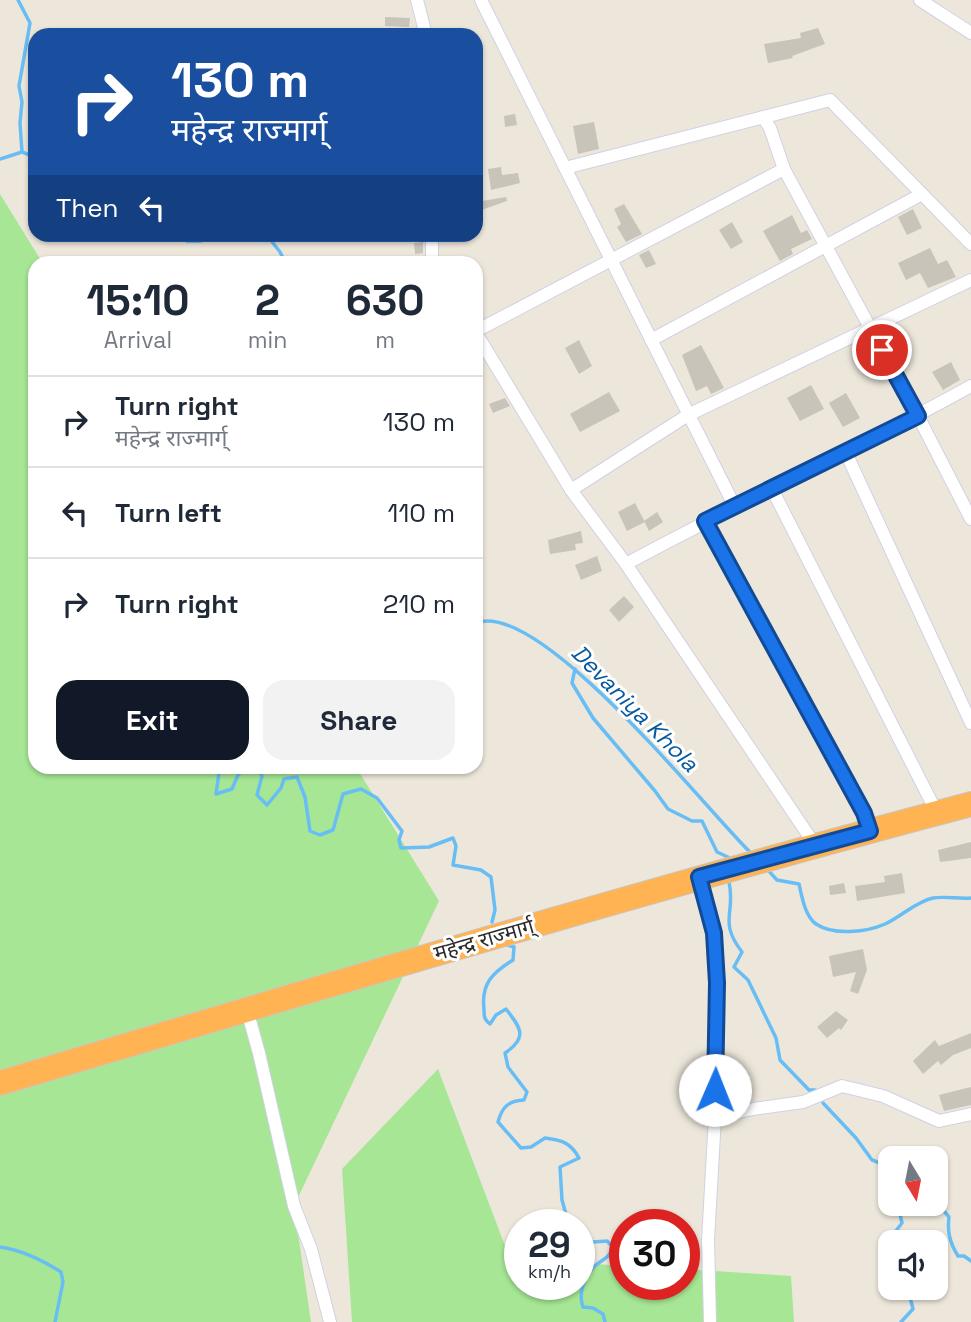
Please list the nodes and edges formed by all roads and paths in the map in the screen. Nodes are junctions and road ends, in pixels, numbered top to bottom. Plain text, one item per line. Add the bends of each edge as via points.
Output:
1 (417, 0) edge
2 (481, 0) edge
3 (920, 0) edge
4 (424, 28) edge
5 (971, 33) edge
6 (763, 117) junction
7 (565, 168) junction
8 (785, 169) junction
9 (922, 194) junction
10 (971, 244) edge
11 (825, 246) junction
12 (610, 259) junction
13 (971, 280) edge
14 (483, 328) edge
15 (870, 328) junction
16 (651, 340) junction
17 (483, 344) edge
18 (971, 386) edge
19 (688, 415) junction
20 (918, 416) junction
21 (846, 453) junction
22 (772, 489) junction
23 (571, 490) junction
24 (734, 507) junction
25 (971, 520) edge
26 (705, 521) junction
27 (626, 564) junction
28 (971, 723) edge
29 (971, 804) edge
30 (937, 813) junction
31 (870, 831) junction
32 (815, 845) junction
33 (699, 877) junction
34 (247, 1010) junction
35 (0, 1083) edge
36 (971, 1114) edge
37 (715, 1117) junction
38 (330, 1322) edge
39 (710, 1322) edge

1 - 4 street
2 - 7 street
3 - 5 street
6 - 7 street
6 - 8 street
6 - 9 street via 830,100
7 - 12 street
8 - 11 street
8 - 12 street
9 - 10 street
9 - 11 street
11 - 15 street
11 - 16 street
12 - 14 street
12 - 16 street
13 - 15 street
15 - 19 street
15 - 20 street
16 - 19 street
17 - 23 street
18 - 20 street
19 - 23 street
19 - 24 street
20 - 21 street
20 - 25 street
21 - 22 street
21 - 28 street
22 - 24 street
22 - 30 street
23 - 27 street
24 - 26 street
26 - 27 street
26 - 31 street
27 - 32 street
29 - 30 highway, महेन्द्र राज्मार्ग्
30 - 31 highway, महेन्द्र राज्मार्ग्
31 - 32 highway, महेन्द्र राज्मार्ग्
32 - 33 highway, महेन्द्र राज्मार्ग्
33 - 34 highway, महेन्द्र राज्मार्ग्
33 - 37 street via 710,910 716,955
34 - 35 highway, महेन्द्र राज्मार्ग्
34 - 38 street via 294,1206
36 - 37 street via 939,1121 883,1096 842,1086 809,1100
37 - 39 street via 708,1240

